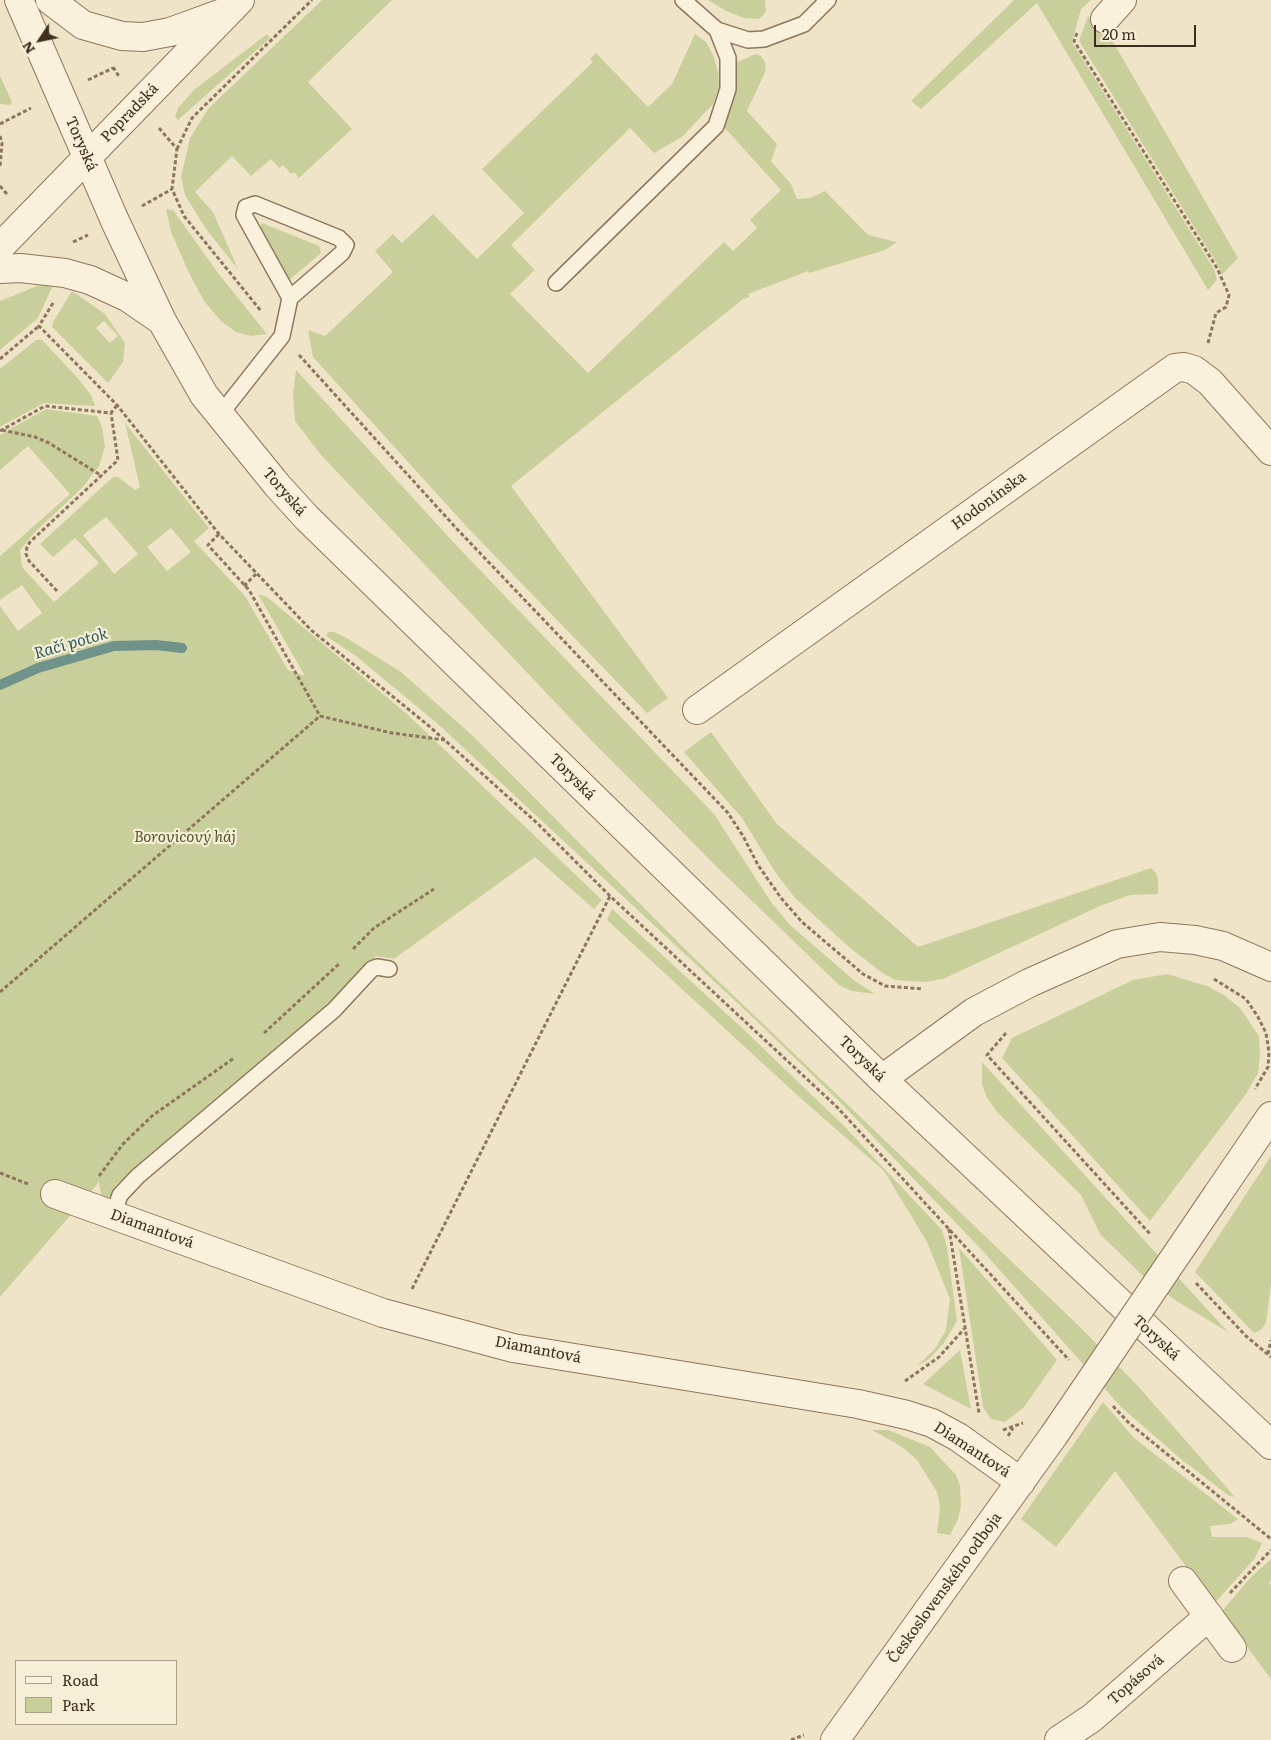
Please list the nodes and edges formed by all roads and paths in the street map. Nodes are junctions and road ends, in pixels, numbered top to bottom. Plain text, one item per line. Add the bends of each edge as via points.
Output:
1 (19, 0) edge
2 (50, 0) edge
3 (312, 0) edge
4 (682, 0) edge
5 (828, 0) edge
6 (235, 6) edge
7 (1113, 9) edge
8 (717, 30) junction
9 (122, 36) junction
10 (139, 103) junction
11 (0, 136) edge
12 (177, 149) junction
13 (87, 157) junction
14 (0, 167) edge
15 (0, 186) edge
16 (29, 218) junction
17 (0, 247) edge
18 (0, 269) edge
19 (65, 273) junction
20 (556, 283) dead end
21 (290, 298) junction
22 (162, 321) junction
23 (39, 326) junction
24 (282, 336) junction
25 (0, 359) edge
26 (1194, 370) junction
27 (117, 406) junction
28 (111, 413) junction
29 (219, 416) junction
30 (1, 431) edge
31 (1271, 451) edge
32 (102, 476) junction
33 (219, 534) junction
34 (257, 574) junction
35 (244, 586) junction
36 (57, 591) dead end
37 (697, 710) dead end
38 (320, 716) junction
39 (445, 740) junction
40 (434, 889) dead end
41 (610, 896) junction
42 (1271, 967) edge
43 (389, 968) dead end
44 (1207, 975) dead end
45 (923, 989) dead end
46 (0, 992) edge
47 (1012, 1030) dead end
48 (262, 1035) dead end
49 (240, 1054) dead end
50 (882, 1079) junction
51 (1249, 1097) dead end
52 (1271, 1116) edge
53 (67, 1198) joint
54 (113, 1215) junction
55 (949, 1229) junction
56 (1156, 1240) dead end
57 (1195, 1282) dead end
58 (398, 1317) junction
59 (964, 1329) junction
60 (1271, 1340) edge
61 (1270, 1355) edge
62 (1075, 1366) dead end
63 (1109, 1402) dead end
64 (867, 1405) junction
65 (980, 1418) dead end
66 (1026, 1419) dead end
67 (996, 1428) dead end
68 (1271, 1445) edge
69 (1021, 1482) junction
70 (1271, 1539) edge
71 (1271, 1550) edge
72 (1183, 1581) dead end
73 (1208, 1616) junction
74 (1232, 1648) dead end
75 (835, 1740) edge
76 (1059, 1740) edge

1 - 13 street, Toryská
2 - 9 street via 83,25
3 - 12 path via 192,118
4 - 8 lane
5 - 8 lane via 804,24 764,39 748,40
6 - 9 street via 170,32 143,37
6 - 10 street, Popradská
7 - 26 path via 1085,12 1074,41 1217,268 1229,295 1226,307 1216,313 1204,355
8 - 20 lane via 728,58 728,89 716,126
9 - 10 path via 112,68
10 - 12 path
10 - 13 street, Popradská
11 - 14 path
12 - 24 path via 172,189 184,216
13 - 16 street, Popradská
13 - 22 street, Toryská
15 - 16 path
16 - 17 street, Popradská
18 - 19 street
19 - 22 street via 127,297
19 - 23 path via 62,289
21 - 21 lane via 342,253 346,245 339,238 255,204 246,207 244,215
21 - 24 lane
22 - 29 street, Toryská
23 - 25 path
23 - 27 path
24 - 29 lane
24 - 45 path via 457,529 728,813 758,865 802,922 863,974 885,986
26 - 31 street via 1210,382
26 - 37 street, Hodonínska via 1175,368
27 - 28 path
27 - 33 path
28 - 30 path via 44,406
28 - 32 path via 118,460
29 - 50 street, Toryská via 307,518
30 - 32 path via 35,436
32 - 36 path via 27,547 29,561
33 - 34 path
33 - 35 path via 208,545
34 - 35 path
34 - 39 path via 311,630
35 - 38 path
38 - 39 path via 392,733
38 - 46 path
39 - 41 path via 537,823
40 - 48 path via 374,928
41 - 55 path via 837,1107
41 - 58 path
42 - 50 street via 1224,946 1195,940 1160,938 1117,944 1036,979 974,1012
43 - 54 lane via 372,969 334,1010 138,1176 120,1195
44 - 51 path via 1246,999 1266,1034 1268,1067
47 - 56 path via 1004,1034 988,1054
49 - 53 path via 152,1116
50 - 68 street, Toryská
52 - 69 street, Československého odboja, bridge
53 - 54 street, Diamantová
54 - 58 street, Diamantová
55 - 59 path
55 - 62 path
57 - 61 path via 1246,1336
58 - 64 street, Diamantová via 513,1348
59 - 64 path via 924,1369
59 - 65 path
60 - 61 path
63 - 70 path via 1129,1423
64 - 69 street, Diamantová via 932,1422
66 - 67 path via 1013,1428
69 - 75 street, Československého odboja
71 - 73 path
72 - 73 street
73 - 74 street
73 - 76 street, Topásová via 1092,1718

